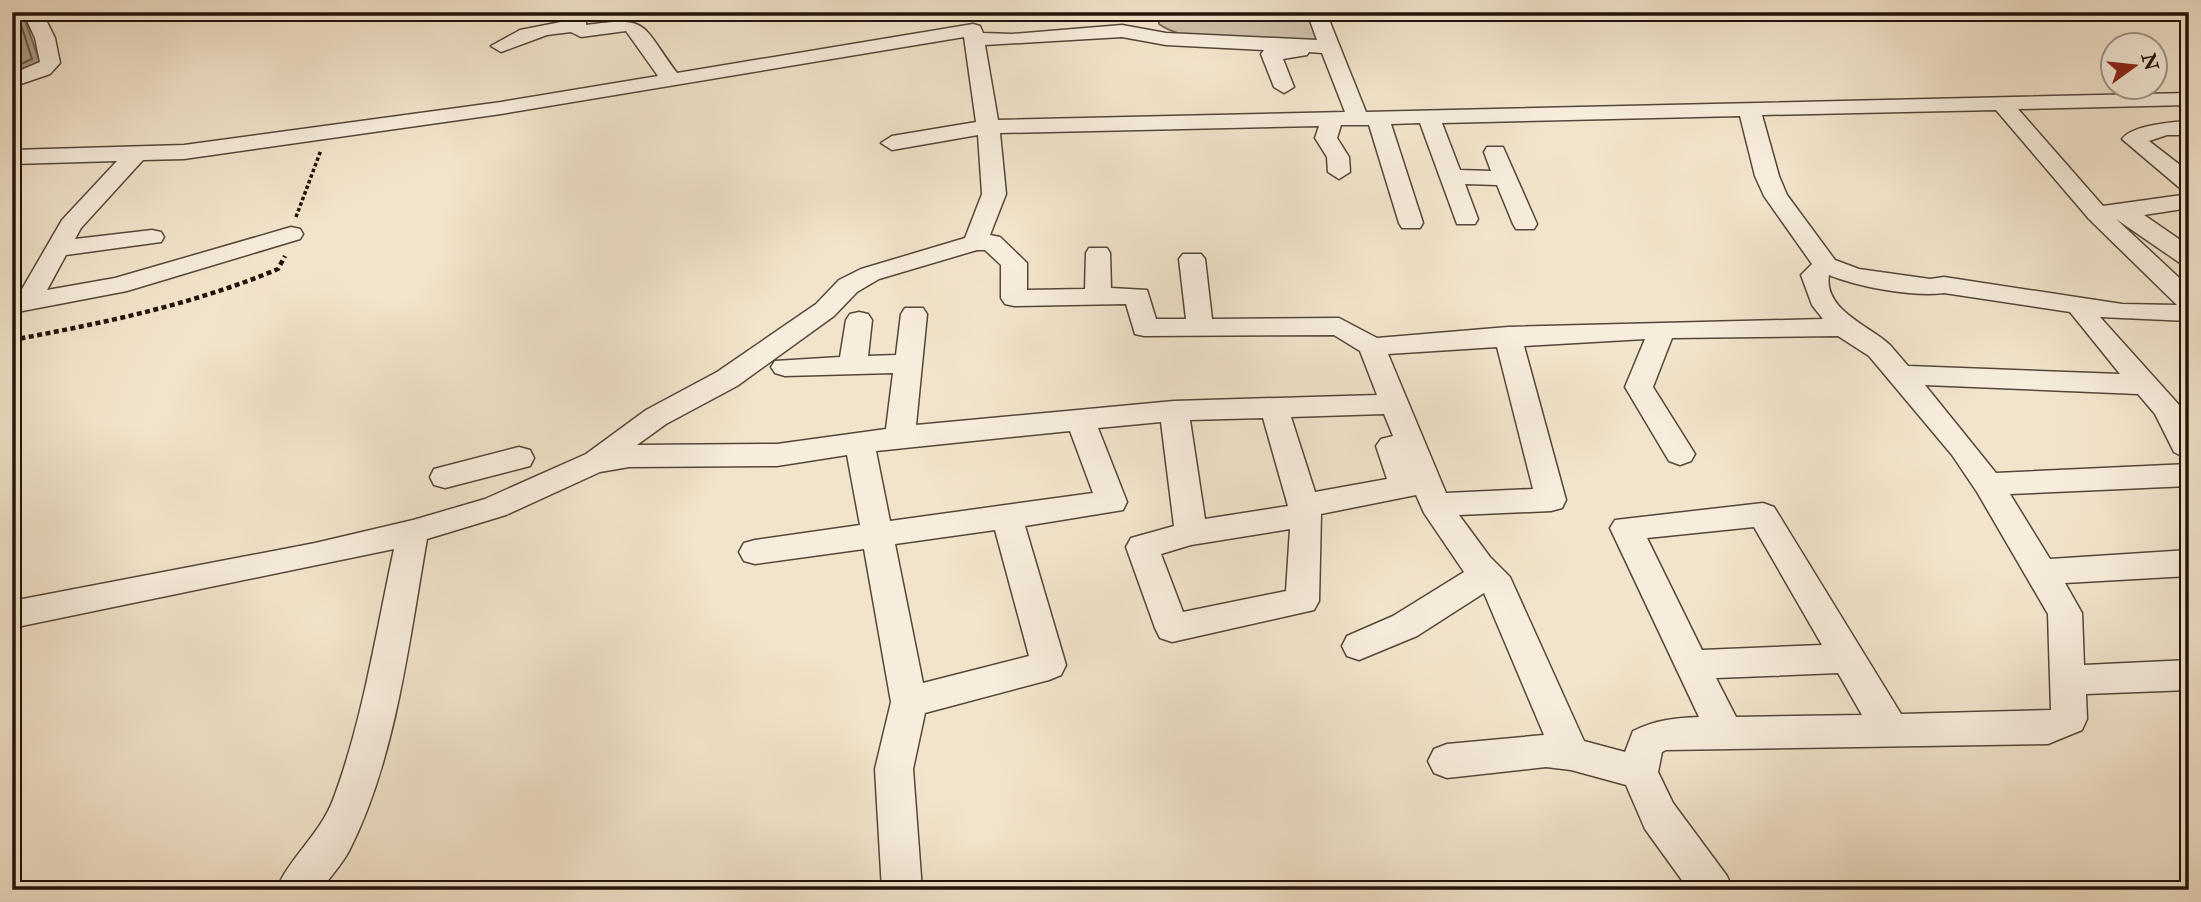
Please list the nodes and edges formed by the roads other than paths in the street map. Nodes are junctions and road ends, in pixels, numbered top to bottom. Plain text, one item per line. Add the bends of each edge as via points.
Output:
1 (32, 12) edge
2 (1316, 12) edge
3 (576, 19) edge
4 (966, 27) edge
5 (501, 46) dead end
6 (1321, 46) junction
7 (671, 79) junction
8 (12, 81) edge
9 (1284, 87) dead end
10 (2189, 99) edge
11 (2001, 103) junction
12 (1750, 111) junction
13 (1429, 117) junction
14 (1368, 118) junction
15 (1332, 119) junction
16 (988, 127) junction
17 (2189, 128) edge
18 (892, 143) dead end
19 (1495, 152) dead end
20 (136, 154) junction
21 (12, 157) edge
22 (1339, 172) dead end
23 (1450, 177) junction
24 (1506, 178) junction
25 (2189, 184) edge
26 (2182, 207) edge
27 (2123, 211) junction
28 (2097, 214) junction
29 (1466, 219) dead end
30 (1411, 223) dead end
31 (1525, 224) dead end
32 (291, 234) dead end
33 (152, 237) dead end
34 (975, 243) junction
35 (58, 249) junction
36 (1098, 253) dead end
37 (2189, 258) edge
38 (1192, 259) dead end
39 (1826, 265) junction
40 (1098, 296) junction
41 (2189, 302) edge
42 (20, 303) edge
43 (2079, 305) junction
44 (2189, 313) edge
45 (914, 314) dead end
46 (859, 320) dead end
47 (1200, 327) junction
48 (1844, 327) junction
49 (1661, 330) junction
50 (1508, 336) junction
51 (1376, 349) junction
52 (909, 364) junction
53 (853, 365) junction
54 (785, 367) dead end
55 (1900, 375) junction
56 (2148, 385) junction
57 (1386, 404) junction
58 (1275, 408) junction
59 (1174, 411) junction
60 (1080, 420) junction
61 (900, 438) junction
62 (860, 445) junction
63 (2189, 450) edge
64 (1680, 454) dead end
65 (519, 458) dead end
66 (594, 462) junction
67 (2189, 475) edge
68 (1988, 484) junction
69 (1435, 505) junction
70 (1305, 510) junction
71 (464, 516) junction
72 (1007, 517) junction
73 (413, 532) junction
74 (1191, 533) junction
75 (877, 535) junction
76 (755, 552) dead end
77 (2189, 563) edge
78 (2041, 572) junction
79 (1487, 574) junction
80 (12, 615) edge
81 (1359, 646) dead end
82 (1848, 658) junction
83 (1692, 665) junction
84 (2189, 675) edge
85 (2070, 680) junction
86 (909, 702) junction
87 (1891, 731) junction
88 (1725, 733) junction
89 (1571, 754) junction
90 (1447, 761) dead end
91 (1639, 772) junction
92 (296, 890) edge
93 (902, 890) edge
94 (1713, 890) edge

1 - 8 street via 45,38 50,63
2 - 6 street
3 - 5 street
3 - 7 street via 581,31 633,27
4 - 6 street via 1012,40 1122,31 1166,39
4 - 7 street
4 - 16 street
6 - 9 street via 1271,54
6 - 14 street
7 - 20 street via 384,125 184,152
10 - 11 street
11 - 12 street
11 - 28 street
12 - 13 street
12 - 39 street via 1776,196
13 - 14 street
13 - 23 street
14 - 15 street
14 - 30 street
15 - 16 street
15 - 22 street via 1326,138 1338,156
16 - 18 street
16 - 34 street via 995,194
17 - 25 street via 2165,129 2133,139
19 - 24 street
20 - 21 street
20 - 35 street via 71,225
23 - 24 street
23 - 29 street
24 - 31 street
26 - 27 street
27 - 28 street
27 - 37 street
28 - 41 street
32 - 42 street via 118,285
33 - 35 street
34 - 40 street via 991,242 1014,263 1014,298
34 - 66 street via 870,274 848,286 825,310 727,379 656,417
35 - 42 street
36 - 40 street
38 - 47 street
39 - 43 street via 1854,276
39 - 48 street via 1814,275 1818,289
40 - 47 street via 1138,296 1144,328
43 - 44 street via 2149,314
43 - 56 street via 2087,320
45 - 52 street
46 - 53 street
47 - 51 street via 1339,326
48 - 49 street
48 - 55 street via 1879,350
49 - 50 street
49 - 64 street via 1639,387
50 - 51 street via 1386,344
50 - 69 street via 1551,500
51 - 57 street
52 - 53 street
52 - 61 street
53 - 54 street
55 - 56 street
55 - 68 street
56 - 63 street via 2173,418 2179,440
57 - 58 street
57 - 69 street
57 - 70 street via 1405,487
58 - 59 street
58 - 70 street
59 - 60 street
59 - 74 street
60 - 61 street
60 - 72 street via 1112,502
61 - 62 street
62 - 66 street via 777,455 629,456
62 - 75 street
65 - 71 street via 455,474
66 - 71 street via 495,507
67 - 68 street
68 - 78 street
69 - 79 street
70 - 74 street
70 - 74 street via 1302,601 1172,628 1142,547
71 - 73 street
72 - 75 street
72 - 86 street via 1049,665
73 - 80 street
73 - 92 street via 381,694 352,801 334,840
75 - 76 street
75 - 86 street
77 - 78 street
78 - 85 street via 2065,613
79 - 81 street via 1405,626
79 - 89 street via 1499,586
82 - 83 street
82 - 83 street via 1763,515 1626,528
82 - 87 street
83 - 88 street
84 - 85 street
85 - 87 street via 2069,719 2048,729
86 - 93 street via 894,769
87 - 88 street
88 - 91 street via 1663,734 1646,742
89 - 90 street via 1546,751
89 - 91 street
91 - 94 street via 1659,816

